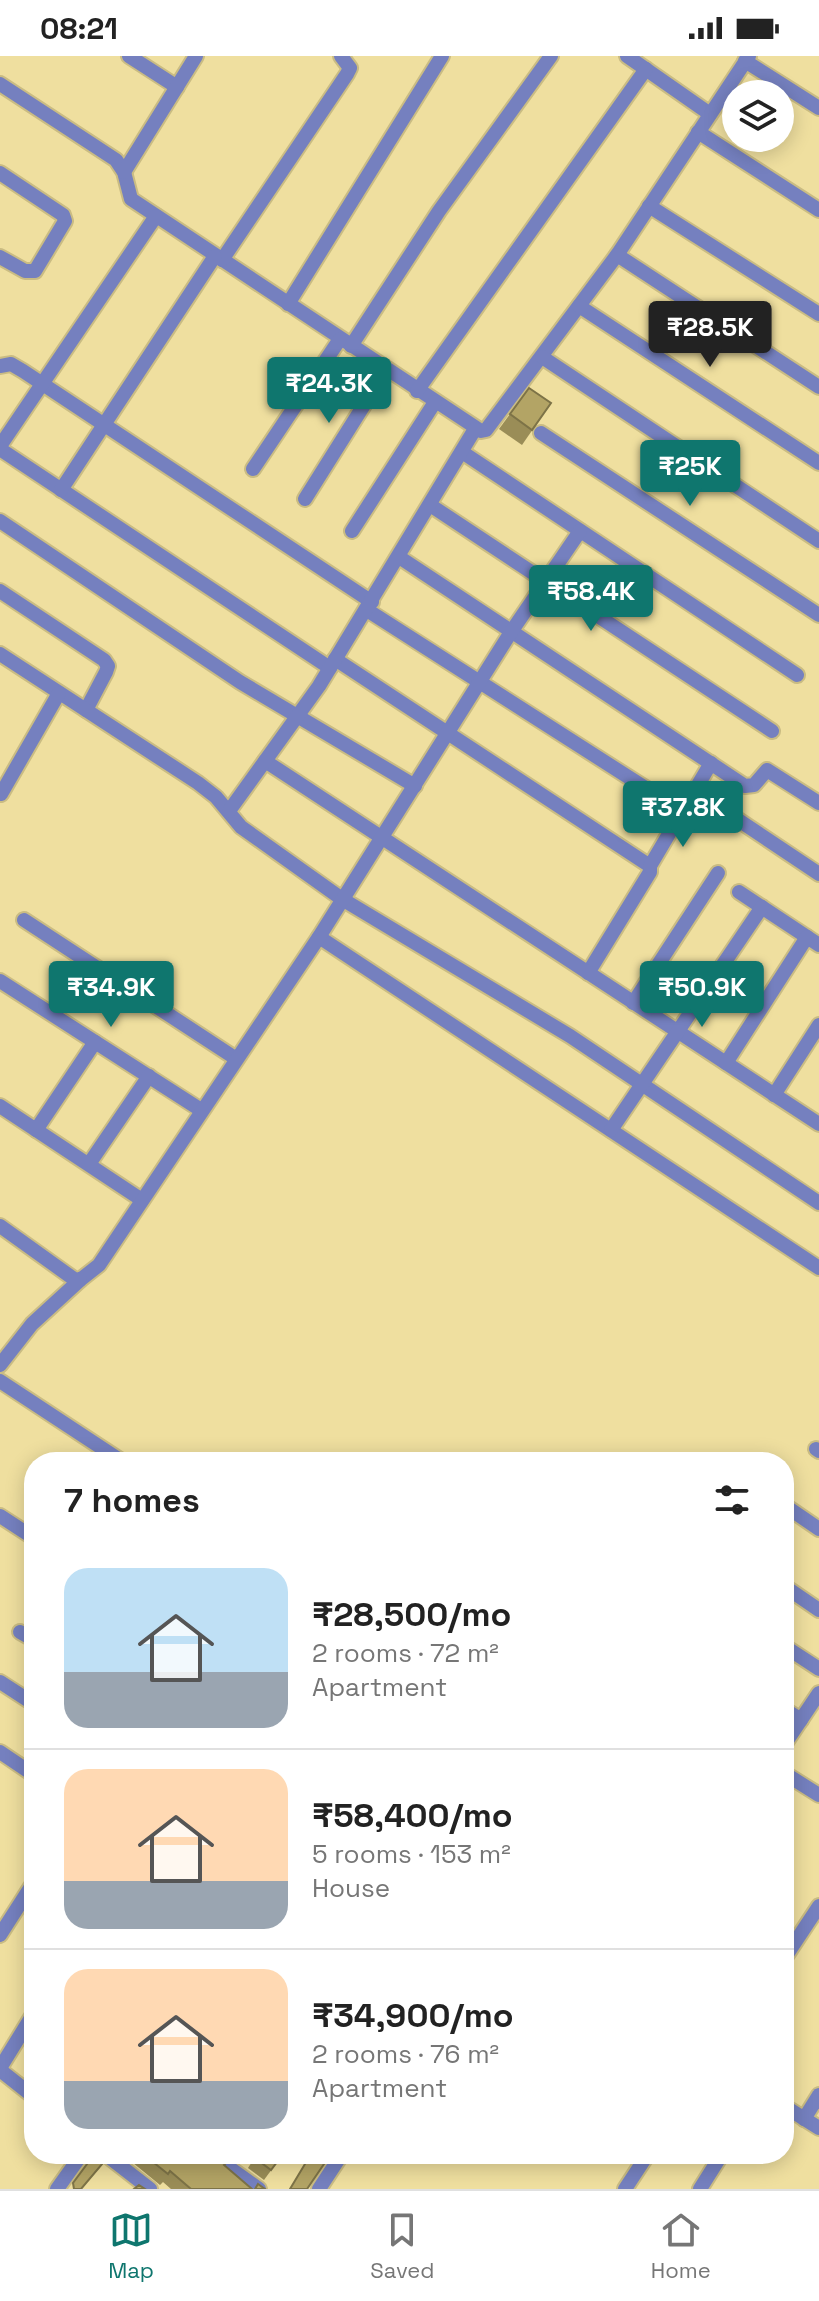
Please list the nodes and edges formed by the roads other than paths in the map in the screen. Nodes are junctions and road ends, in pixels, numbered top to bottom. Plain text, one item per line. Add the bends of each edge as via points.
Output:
1 (129, 56) edge
2 (196, 56) edge
3 (341, 56) edge
4 (442, 56) edge
5 (551, 56) edge
6 (627, 56) edge
7 (747, 59) edge
8 (646, 69) junction
9 (0, 84) edge
10 (177, 87) junction
11 (819, 108) edge
12 (710, 114) junction
13 (698, 132) junction
14 (124, 172) junction
15 (0, 173) edge
16 (649, 206) junction
17 (819, 210) edge
18 (156, 216) junction
19 (617, 255) junction
20 (0, 257) edge
21 (219, 258) junction
22 (288, 304) junction
23 (579, 306) junction
24 (819, 314) edge
25 (345, 342) junction
26 (542, 357) junction
27 (0, 366) edge
28 (386, 370) junction
29 (44, 385) junction
30 (819, 387) edge
31 (417, 391) junction
32 (435, 402) junction
33 (103, 426) junction
34 (475, 429) junction
35 (541, 433) edge
36 (0, 448) edge
37 (462, 452) junction
38 (819, 463) edge
39 (253, 469) dead end
40 (61, 490) junction
41 (305, 499) dead end
42 (430, 505) junction
43 (0, 521) edge
44 (352, 531) dead end
45 (580, 531) junction
46 (819, 541) edge
47 (399, 557) junction
48 (546, 581) junction
49 (0, 591) edge
50 (369, 606) junction
51 (819, 615) edge
52 (511, 632) junction
53 (0, 654) edge
54 (333, 664) junction
55 (797, 675) dead end
56 (479, 683) junction
57 (59, 693) junction
58 (86, 710) junction
59 (298, 714) junction
60 (772, 731) dead end
61 (447, 734) junction
62 (265, 761) junction
63 (711, 763) junction
64 (415, 786) junction
65 (695, 791) junction
66 (1, 794) edge
67 (819, 803) edge
68 (229, 811) junction
69 (683, 812) junction
70 (381, 838) junction
71 (650, 866) junction
72 (718, 873) dead end
73 (819, 874) edge
74 (739, 892) dead end
75 (342, 899) junction
76 (762, 907) junction
77 (24, 920) dead end
78 (319, 937) junction
79 (813, 941) edge
80 (588, 973) junction
81 (0, 981) edge
82 (633, 1003) junction
83 (819, 1025) edge
84 (678, 1032) junction
85 (95, 1042) junction
86 (235, 1058) junction
87 (726, 1063) junction
88 (149, 1076) junction
89 (642, 1084) junction
90 (774, 1095) junction
91 (0, 1106) edge
92 (201, 1110) junction
93 (819, 1124) edge
94 (36, 1130) junction
95 (611, 1130) junction
96 (89, 1164) junction
97 (142, 1200) junction
98 (819, 1203) edge
99 (0, 1226) edge
100 (819, 1268) edge
101 (80, 1280) junction
102 (0, 1365) edge
103 (0, 1381) edge
104 (108, 1452) edge
105 (794, 1512) edge
106 (0, 1516) edge
107 (819, 1529) edge
108 (24, 1532) edge
109 (794, 1593) edge
110 (819, 1610) edge
111 (20, 1632) dead end
112 (24, 1634) edge
113 (794, 1653) edge
114 (819, 1669) edge
115 (0, 1682) edge
116 (819, 1694) edge
117 (24, 1698) edge
118 (794, 1715) edge
119 (801, 1720) junction
120 (794, 1730) edge
121 (0, 1752) edge
122 (24, 1768) edge
123 (794, 1779) edge
124 (819, 1795) edge
125 (24, 1898) edge
126 (819, 1906) edge
127 (0, 1935) edge
128 (794, 1944) edge
129 (24, 2029) edge
130 (0, 2069) edge
131 (24, 2089) edge
132 (819, 2095) edge
133 (794, 2112) edge
134 (804, 2119) junction
135 (819, 2128) edge
136 (75, 2164) edge
137 (118, 2164) edge
138 (224, 2164) edge
139 (327, 2164) edge
140 (641, 2164) edge
141 (716, 2164) edge
142 (57, 2189) edge
143 (150, 2189) edge
144 (259, 2189) edge
145 (319, 2189) edge
146 (625, 2189) edge
147 (700, 2189) edge

1 - 10 street
2 - 10 street
3 - 21 street via 350,68 347,74
4 - 22 street
5 - 25 street
6 - 8 street
7 - 11 street
7 - 12 street
8 - 12 street
8 - 31 street
9 - 14 street via 116,160
10 - 14 street
12 - 13 street
13 - 16 street
13 - 17 street
14 - 18 street via 127,194
15 - 20 street via 65,221 35,271
16 - 19 street
16 - 24 street
18 - 21 street
18 - 29 street
19 - 23 street
19 - 30 street
21 - 22 street
21 - 33 street
22 - 25 street
23 - 26 street
23 - 38 street
25 - 28 street
25 - 39 street
26 - 34 street via 486,430
26 - 46 street
27 - 29 street via 11,364
28 - 31 street
28 - 41 street
29 - 33 street
29 - 36 street
31 - 32 street
32 - 34 street
32 - 44 street
33 - 40 street
33 - 50 street
34 - 37 street
35 - 51 street
36 - 40 street
37 - 42 street
37 - 45 street
40 - 54 street
42 - 47 street
42 - 48 street
43 - 59 street via 240,682
45 - 48 street
45 - 55 street
47 - 50 street
47 - 52 street
48 - 52 street
48 - 60 street
49 - 58 street via 104,660 106,672
50 - 54 street
50 - 56 street
52 - 56 street
52 - 63 street
53 - 57 street
54 - 59 street
54 - 61 street
56 - 61 street
56 - 69 street
57 - 58 street
57 - 66 street
58 - 68 street via 198,783
59 - 62 street
59 - 64 street
61 - 64 street
61 - 71 street
62 - 68 street
62 - 70 street
63 - 65 street
63 - 67 street via 749,787 767,770
64 - 70 street
65 - 69 street
65 - 73 street
68 - 75 street via 241,827
69 - 71 street
70 - 75 street
70 - 80 street
71 - 80 street
72 - 82 street
74 - 76 street
75 - 78 street
75 - 89 street
76 - 79 street
76 - 84 street
77 - 86 street
78 - 86 street
78 - 95 street
79 - 87 street
80 - 82 street
81 - 85 street
82 - 84 street
83 - 90 street
84 - 87 street
84 - 89 street
85 - 88 street
85 - 94 street
86 - 92 street
87 - 90 street
88 - 92 street
88 - 96 street
89 - 95 street
89 - 98 street
90 - 93 street
91 - 94 street
92 - 97 street
94 - 96 street
95 - 100 street
96 - 97 street
97 - 101 street via 99,1265
99 - 101 street
101 - 102 street via 32,1324
103 - 104 street
105 - 107 street
106 - 108 street
109 - 110 street
111 - 112 street
113 - 114 street
115 - 117 street
116 - 119 street
118 - 119 street
119 - 120 street
121 - 122 street
123 - 124 street
125 - 127 street
126 - 128 street
129 - 130 street
130 - 131 street
132 - 134 street
133 - 134 street
134 - 135 street
136 - 142 street
137 - 143 street
138 - 144 street
139 - 145 street
140 - 146 street
141 - 147 street

